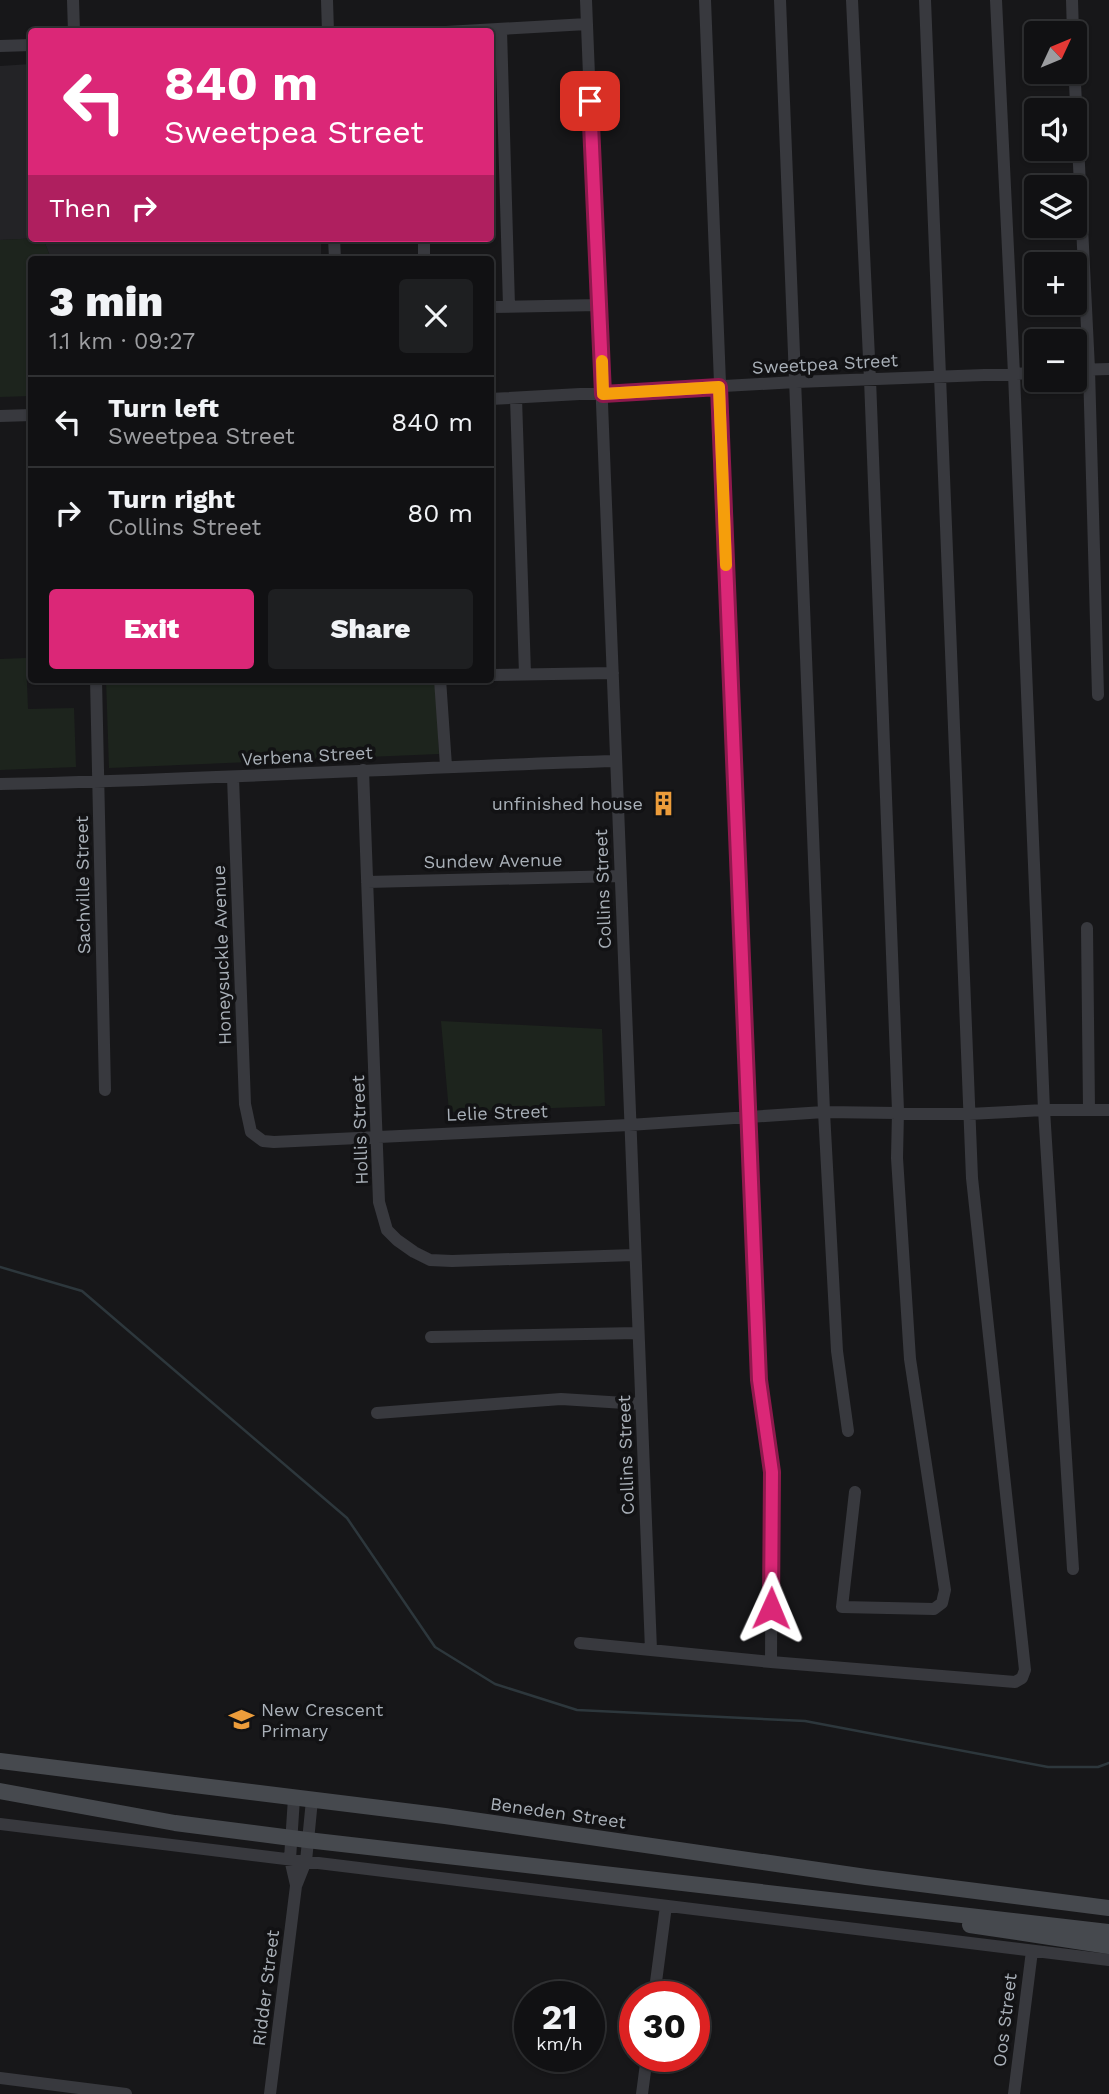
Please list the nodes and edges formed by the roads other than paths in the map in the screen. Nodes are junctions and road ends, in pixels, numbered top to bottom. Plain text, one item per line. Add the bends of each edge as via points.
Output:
1 (73, 0) edge
2 (327, 0) edge
3 (586, 0) edge
4 (705, 0) edge
5 (780, 0) edge
6 (852, 0) edge
7 (925, 0) edge
8 (996, 0) edge
9 (1072, 0) edge
10 (1073, 21) edge
11 (587, 24) junction
12 (74, 28) edge
13 (328, 28) edge
14 (494, 30) edge
15 (501, 30) junction
16 (28, 45) edge
17 (0, 46) edge
18 (1075, 84) edge
19 (599, 304) junction
20 (509, 306) junction
21 (494, 307) edge
22 (1089, 369) junction
23 (1109, 369) edge
24 (1014, 374) junction
25 (1024, 374) edge
26 (941, 376) junction
27 (870, 379) junction
28 (796, 382) junction
29 (719, 387) junction
30 (603, 394) junction
31 (516, 398) junction
32 (494, 399) edge
33 (28, 415) edge
34 (0, 416) edge
35 (614, 673) junction
36 (525, 674) junction
37 (494, 675) edge
38 (96, 683) edge
39 (440, 683) edge
40 (1098, 695) dead end
41 (616, 761) junction
42 (446, 766) junction
43 (363, 770) junction
44 (233, 777) junction
45 (99, 782) junction
46 (0, 784) edge
47 (620, 876) junction
48 (367, 882) junction
49 (1087, 928) dead end
50 (105, 1090) dead end
51 (1089, 1109) junction
52 (1044, 1110) junction
53 (1109, 1110) edge
54 (898, 1111) junction
55 (824, 1112) junction
56 (969, 1114) junction
57 (748, 1116) junction
58 (629, 1125) junction
59 (251, 1132) joint
60 (379, 1136) junction
61 (635, 1255) junction
62 (638, 1333) junction
63 (431, 1337) dead end
64 (641, 1404) junction
65 (377, 1413) dead end
66 (848, 1431) dead end
67 (855, 1492) dead end
68 (1073, 1569) dead end
69 (580, 1643) dead end
70 (651, 1650) junction
71 (771, 1662) junction
72 (0, 1761) edge
73 (0, 1791) edge
74 (294, 1798) junction
75 (312, 1800) junction
76 (0, 1824) edge
77 (290, 1838) junction
78 (307, 1840) junction
79 (290, 1859) junction
80 (306, 1861) junction
81 (296, 1886) junction
82 (858, 1902) junction
83 (666, 1906) junction
84 (1109, 1908) edge
85 (1109, 1932) edge
86 (1109, 1946) edge
87 (1032, 1951) junction
88 (1109, 1960) edge
89 (656, 1981) edge
90 (645, 2072) edge
91 (0, 2078) edge
92 (126, 2094) edge
93 (270, 2094) edge
94 (642, 2094) edge
95 (1014, 2094) edge

1 - 12 street
2 - 13 street
3 - 11 street, Collins Street
4 - 29 street
5 - 28 street
6 - 27 street
7 - 26 street
8 - 24 street
9 - 10 street
11 - 15 street
11 - 19 street, Collins Street
14 - 15 street
15 - 20 street
16 - 17 street
18 - 22 street
19 - 20 street
19 - 30 street, Collins Street
20 - 21 street
22 - 23 street
22 - 40 street
24 - 25 street, Sweetpea Street
24 - 26 street, Sweetpea Street
24 - 52 street
26 - 27 street, Sweetpea Street
26 - 56 street
27 - 28 street, Sweetpea Street
27 - 54 street
28 - 29 street, Sweetpea Street
28 - 55 street
29 - 30 street, Sweetpea Street
29 - 57 street
30 - 31 street, Sweetpea Street
30 - 35 street, Collins Street
31 - 32 street, Sweetpea Street
31 - 36 street
33 - 34 street
35 - 36 street
35 - 41 street, Collins Street
36 - 37 street
38 - 45 street, Sachville Street
39 - 42 street
41 - 42 street, Verbena Street
41 - 47 street, Collins Street
42 - 43 street, Verbena Street
43 - 44 street, Verbena Street
43 - 48 street, Hollis Street
44 - 45 street, Verbena Street
44 - 59 street, Honeysuckle Avenue via 245,1104
45 - 46 street, Verbena Street
45 - 50 street, Sachville Street
47 - 48 street, Sundew Avenue
47 - 58 street, Collins Street
48 - 60 street, Hollis Street
49 - 51 street
51 - 52 street, Lelie Street
51 - 53 street, Lelie Street
52 - 56 street, Lelie Street
52 - 68 street
54 - 55 street, Lelie Street
54 - 56 street, Lelie Street
54 - 67 street via 910,1359 945,1590 942,1603 934,1609 842,1607
55 - 57 street, Lelie Street
55 - 66 street via 837,1351
56 - 71 street via 1025,1670 1015,1682
57 - 58 street, Lelie Street
57 - 71 street via 759,1380 772,1472
58 - 60 street, Lelie Street
58 - 61 street, Collins Street
59 - 60 street, Lelie Street via 274,1142
60 - 61 street, Hollis Street via 383,1217 387,1230 414,1252 452,1261
61 - 62 street, Collins Street
62 - 63 street
62 - 64 street, Collins Street
64 - 65 street via 561,1399
64 - 70 street, Collins Street
69 - 70 street
70 - 71 street
72 - 74 main road, Beneden Street
73 - 77 main road via 175,1823
74 - 75 main road, Beneden Street
74 - 77 street, Ridder Street
75 - 78 street, Ridder Street
75 - 84 main road, Beneden Street
76 - 79 street
77 - 78 main road
77 - 79 street, Ridder Street
78 - 80 street, Ridder Street
78 - 82 main road
79 - 80 street
79 - 81 street, Ridder Street
80 - 81 street, Ridder Street
80 - 83 street
81 - 93 street, Ridder Street
82 - 85 main road
82 - 86 main road via 916,1916
83 - 87 street
83 - 89 street
87 - 88 street
87 - 95 street, Oos Street
90 - 94 street
91 - 92 street

